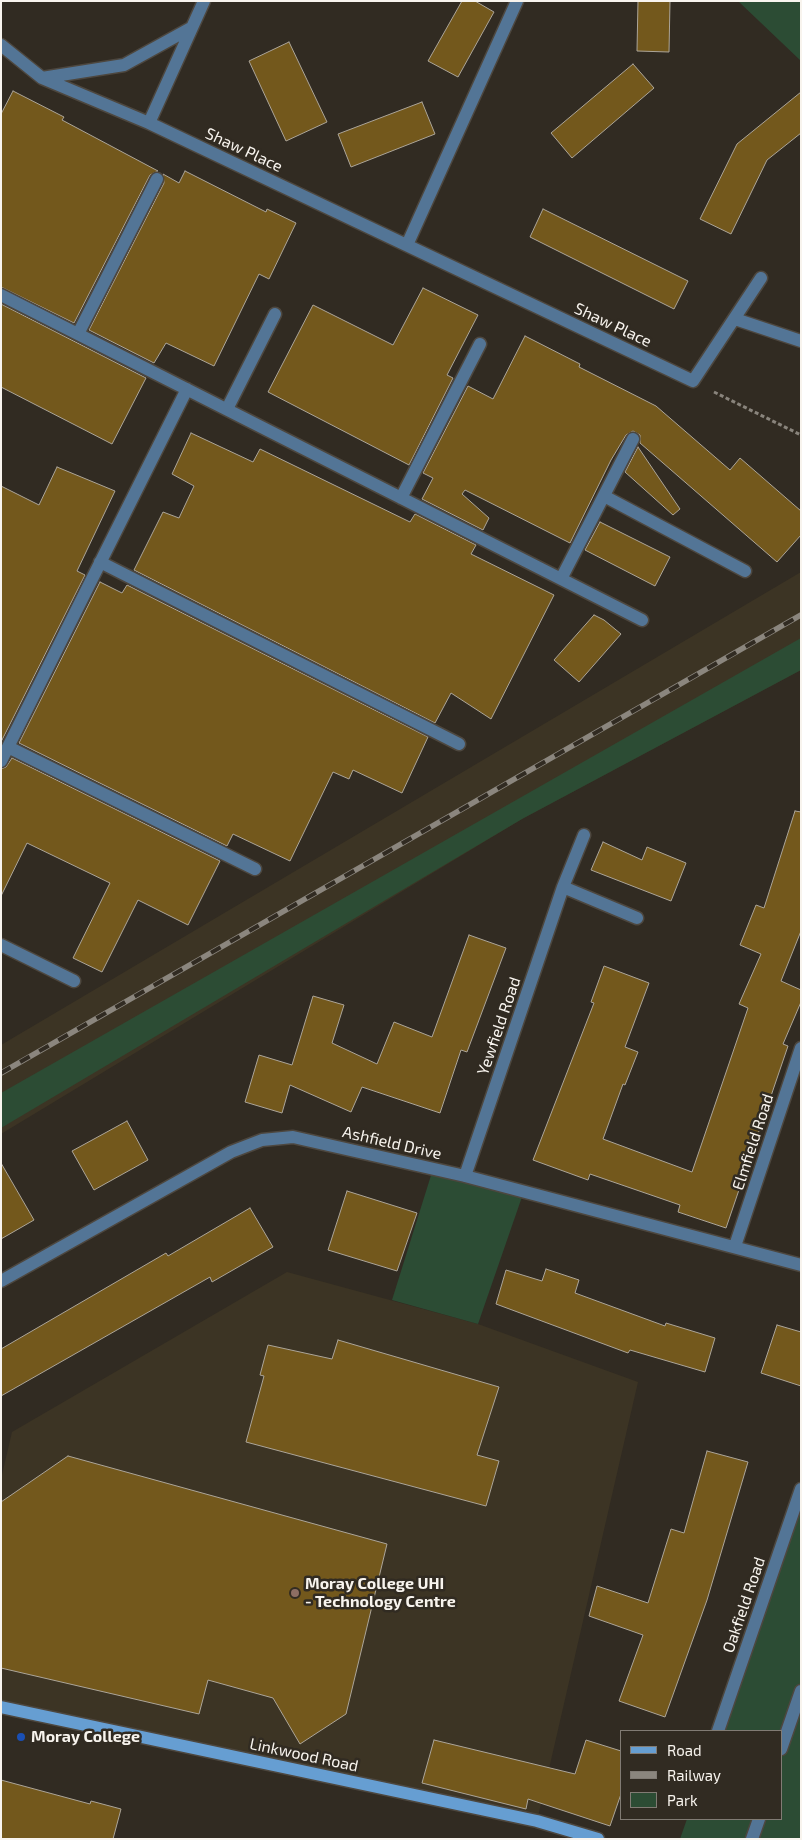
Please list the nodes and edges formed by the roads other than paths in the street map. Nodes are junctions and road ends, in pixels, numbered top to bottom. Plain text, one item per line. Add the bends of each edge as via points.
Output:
1 (204, 1) edge
2 (517, 1) edge
3 (191, 28) junction
4 (1, 45) edge
5 (42, 78) junction
6 (149, 123) junction
7 (157, 179) dead end
8 (406, 245) junction
9 (761, 278) dead end
10 (1, 295) edge
11 (275, 314) dead end
12 (735, 319) junction
13 (78, 334) junction
14 (801, 341) edge
15 (480, 344) dead end
16 (187, 389) junction
17 (227, 409) junction
18 (633, 439) dead end
19 (604, 496) junction
20 (401, 498) junction
21 (100, 562) junction
22 (745, 570) dead end
23 (561, 579) junction
24 (642, 620) dead end
25 (459, 744) dead end
26 (8, 747) junction
27 (1, 761) edge
28 (584, 835) dead end
29 (255, 869) dead end
30 (563, 887) junction
31 (637, 918) dead end
32 (1, 945) edge
33 (74, 981) dead end
34 (801, 1048) edge
35 (465, 1176) junction
36 (736, 1246) junction
37 (801, 1265) edge
38 (1, 1281) edge
39 (801, 1489) edge
40 (801, 1690) edge
41 (1, 1706) edge
42 (718, 1730) edge
43 (782, 1746) edge
44 (758, 1820) edge
45 (598, 1839) edge
46 (752, 1839) edge

1 - 3 street
2 - 8 street
3 - 5 street via 124,65
3 - 6 street
4 - 5 street, Shaw Place
5 - 6 street, Shaw Place
6 - 8 street, Shaw Place
7 - 13 street
8 - 12 street, Shaw Place via 693,381
9 - 12 street
10 - 13 street
11 - 17 street
12 - 14 street
13 - 16 street
15 - 20 street
16 - 17 street
16 - 21 street
17 - 20 street
18 - 19 street
19 - 22 street
19 - 23 street
20 - 23 street
21 - 25 street
21 - 26 street
23 - 24 street
26 - 27 street
26 - 29 street
28 - 30 street, Yewfield Road
30 - 31 street
30 - 35 street, Yewfield Road
32 - 33 street
34 - 36 street, Elmfield Road
35 - 36 street, Ashfield Drive
35 - 38 street, Ashfield Drive via 293,1136 262,1140 232,1152
36 - 37 street, Ashfield Drive
39 - 42 street, Oakfield Road
40 - 43 street
41 - 45 street, Linkwood Road via 537,1821
44 - 46 street

